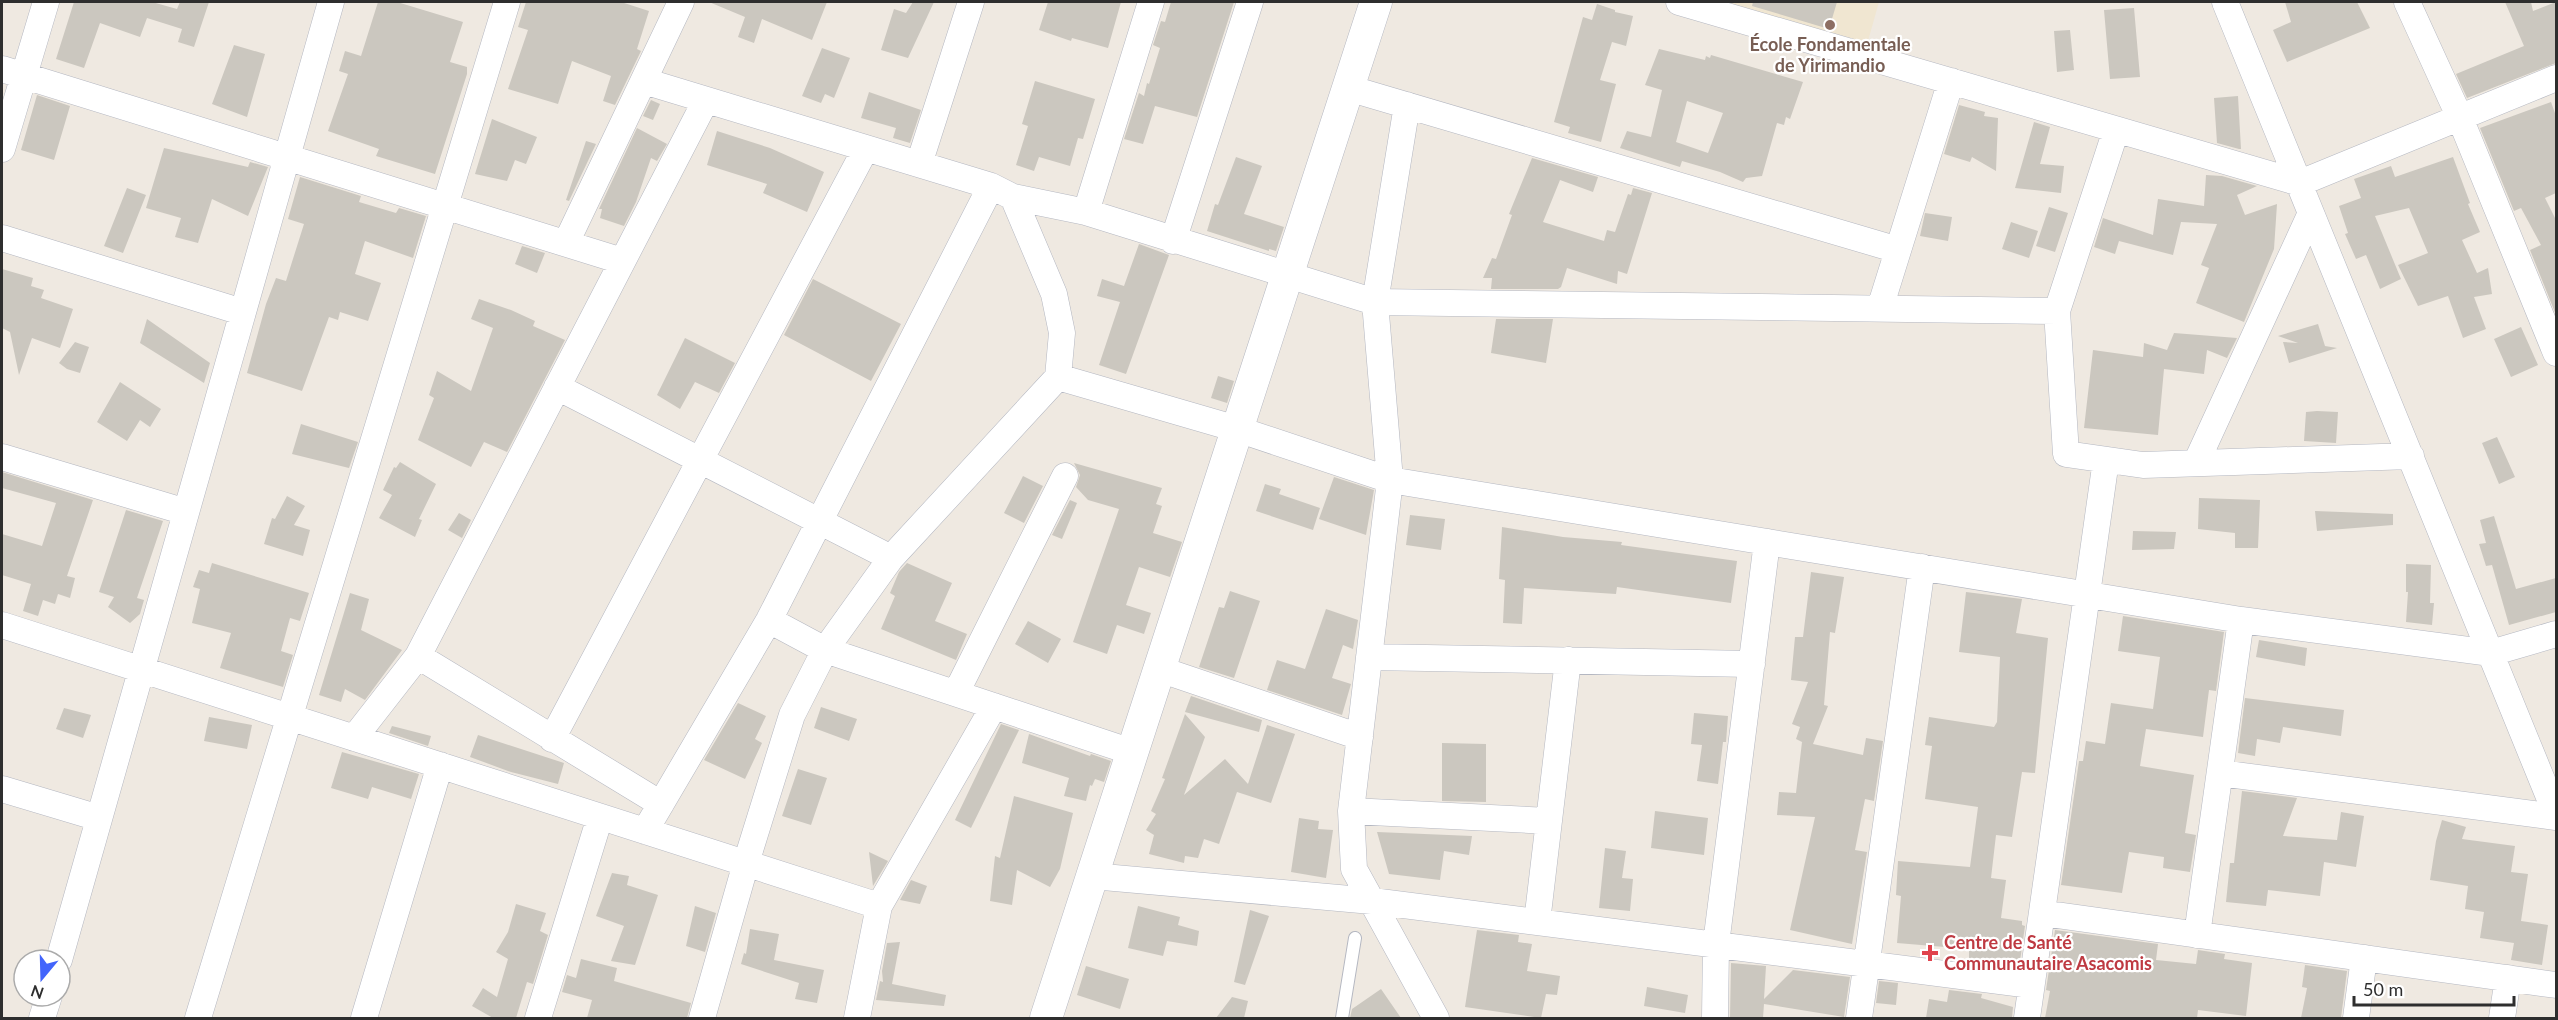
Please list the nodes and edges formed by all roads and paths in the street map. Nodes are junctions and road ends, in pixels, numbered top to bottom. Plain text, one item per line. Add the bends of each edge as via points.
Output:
1 (46, 2) edge
2 (331, 2) edge
3 (507, 2) edge
4 (681, 2) edge
5 (971, 2) edge
6 (1151, 2) edge
7 (1250, 2) edge
8 (1376, 2) edge
9 (1680, 2) edge
10 (2225, 2) edge
11 (2407, 2) edge
12 (12, 72) edge
13 (2556, 78) edge
14 (644, 81) junction
15 (1951, 81) junction
16 (1348, 88) junction
17 (706, 100) junction
18 (1407, 105) junction
19 (2460, 118) junction
20 (2116, 130) junction
21 (866, 148) junction
22 (2, 149) edge
23 (287, 157) junction
24 (919, 164) junction
25 (2300, 183) junction
26 (1002, 191) junction
27 (443, 205) junction
28 (1086, 212) junction
29 (2312, 213) junction
30 (2, 238) edge
31 (1173, 241) junction
32 (566, 243) junction
33 (1898, 250) junction
34 (622, 261) junction
35 (1287, 276) junction
36 (1375, 302) junction
37 (1880, 308) junction
38 (2057, 311) junction
39 (242, 312) junction
40 (2556, 353) edge
41 (1058, 377) junction
42 (557, 387) junction
43 (1237, 429) junction
44 (2, 456) edge
45 (2411, 456) junction
46 (700, 460) junction
47 (2106, 460) junction
48 (2196, 463) junction
49 (1065, 476) dead end
50 (1390, 480) junction
51 (186, 512) junction
52 (820, 522) junction
53 (1767, 542) junction
54 (891, 558) junction
55 (1922, 567) junction
56 (2087, 594) junction
57 (769, 620) junction
58 (2241, 620) junction
59 (2, 625) edge
60 (2556, 634) edge
61 (825, 650) junction
62 (2491, 653) junction
63 (417, 656) junction
64 (1370, 657) junction
65 (1568, 660) junction
66 (1752, 664) junction
67 (141, 669) junction
68 (1159, 669) junction
69 (956, 693) junction
70 (994, 706) junction
71 (289, 717) junction
72 (1360, 736) junction
73 (354, 738) junction
74 (552, 739) junction
75 (1132, 752) junction
76 (440, 765) junction
77 (2220, 773) junction
78 (2, 789) edge
79 (660, 804) junction
80 (1351, 812) junction
81 (2556, 815) edge
82 (600, 817) junction
83 (99, 818) junction
84 (1549, 821) junction
85 (645, 831) junction
86 (746, 863) junction
87 (1092, 876) junction
88 (1372, 902) junction
89 (879, 906) junction
90 (2042, 914) junction
91 (1537, 922) junction
92 (2197, 935) junction
93 (1355, 938) dead end
94 (1716, 945) junction
95 (62, 948) edge
96 (2364, 958) junction
97 (1867, 964) junction
98 (2508, 978) junction
99 (2031, 985) junction
100 (2556, 985) edge
101 (198, 1018) edge
102 (364, 1018) edge
103 (538, 1018) edge
104 (702, 1018) edge
105 (857, 1018) edge
106 (1046, 1018) edge
107 (1342, 1018) edge
108 (1436, 1018) edge
109 (1715, 1018) edge
110 (1859, 1018) edge
111 (2027, 1018) edge
112 (2356, 1018) edge
113 (2502, 1018) edge

1 - 12 street
2 - 23 street
3 - 27 street
4 - 14 street
5 - 24 street
6 - 28 street
7 - 31 street
8 - 16 street
9 - 15 street
10 - 25 street
11 - 19 street
12 - 22 street
12 - 23 street
13 - 19 street
14 - 17 street
14 - 32 street
15 - 20 street
15 - 33 street
16 - 18 street
16 - 35 street
17 - 21 street
17 - 34 street
18 - 33 street
18 - 36 street
19 - 25 street
19 - 40 street
20 - 25 street
20 - 38 street
21 - 24 street
21 - 46 street
23 - 27 street
23 - 39 street
24 - 26 street
25 - 29 street
26 - 28 street
26 - 41 street via 1054,294 1062,333
26 - 52 street
27 - 32 street
27 - 71 street
28 - 31 street
29 - 45 street
29 - 48 street
30 - 39 street
31 - 35 street
32 - 34 street
33 - 37 street
34 - 42 street
35 - 36 street
35 - 43 street
36 - 37 street
36 - 50 street
37 - 38 street
38 - 47 street via 2066,454
39 - 51 street
41 - 43 street
41 - 54 street
42 - 46 street
42 - 63 street
43 - 50 street
43 - 68 street
44 - 51 street
45 - 48 street
45 - 62 street
46 - 52 street
46 - 74 street
47 - 48 street via 2143,465
47 - 56 street
49 - 69 street
50 - 53 street
50 - 64 street
51 - 67 street
52 - 54 street
52 - 57 street
53 - 55 street
53 - 66 street
54 - 61 street
55 - 56 street
55 - 97 street
56 - 58 street
56 - 90 street
57 - 61 street
57 - 79 street
58 - 62 street
58 - 77 street
59 - 67 street
60 - 62 street
61 - 69 street
61 - 86 street via 792,716
62 - 81 street
63 - 73 street
63 - 74 street
64 - 65 street
64 - 72 street
65 - 66 street
65 - 84 street
66 - 94 street
67 - 71 street
67 - 83 street
68 - 72 street
68 - 75 street
69 - 70 street
70 - 75 street
70 - 89 street
71 - 73 street
71 - 101 street
72 - 80 street
73 - 76 street
74 - 79 street
75 - 87 street
76 - 82 street
76 - 102 street
77 - 81 street
77 - 92 street
78 - 83 street
79 - 85 street
80 - 84 street
80 - 88 street via 1354,869
82 - 85 street
82 - 103 street
83 - 95 street
84 - 91 street
85 - 86 street
86 - 89 street
86 - 104 street
87 - 88 street
87 - 106 street
88 - 91 street
88 - 108 street
89 - 105 street
90 - 92 street
90 - 99 street
91 - 94 street
92 - 96 street
93 - 107 lane
94 - 97 street
94 - 109 street
96 - 98 street
96 - 112 street
97 - 99 street
97 - 110 street
98 - 100 street
98 - 113 street
99 - 111 street

